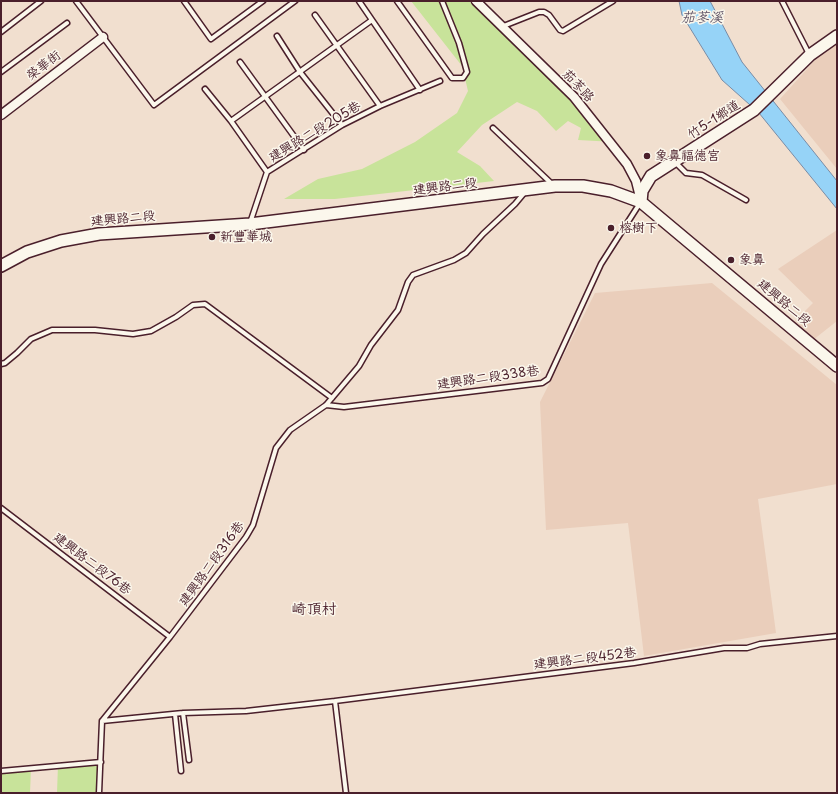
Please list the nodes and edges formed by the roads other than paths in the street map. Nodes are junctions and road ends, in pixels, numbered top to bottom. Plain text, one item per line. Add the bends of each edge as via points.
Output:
1 (41, 1) edge
2 (77, 1) edge
3 (184, 1) edge
4 (263, 1) edge
5 (295, 1) edge
6 (360, 1) edge
7 (397, 1) edge
8 (442, 1) edge
9 (476, 1) edge
10 (613, 1) edge
11 (782, 1) edge
12 (315, 16) dead end
13 (372, 20) junction
14 (67, 23) dead end
15 (501, 27) junction
16 (1, 32) edge
17 (277, 36) dead end
18 (837, 36) edge
19 (103, 37) junction
20 (337, 46) junction
21 (810, 55) junction
22 (240, 62) dead end
23 (1, 72) edge
24 (300, 72) junction
25 (440, 82) dead end
26 (205, 89) dead end
27 (420, 90) junction
28 (265, 97) junction
29 (380, 106) junction
30 (1, 115) edge
31 (231, 121) junction
32 (342, 125) junction
33 (493, 128) dead end
34 (304, 150) junction
35 (674, 161) junction
36 (267, 172) junction
37 (555, 186) junction
38 (525, 191) junction
39 (746, 200) dead end
40 (641, 202) junction
41 (250, 224) junction
42 (1, 266) edge
43 (1, 364) edge
44 (837, 366) edge
45 (332, 398) junction
46 (326, 405) junction
47 (1, 508) edge
48 (837, 636) edge
49 (170, 637) junction
50 (335, 701) junction
51 (184, 713) junction
52 (175, 714) junction
53 (102, 721) junction
54 (189, 760) dead end
55 (101, 762) junction
56 (1, 771) edge
57 (181, 771) dead end
58 (100, 793) edge
59 (346, 793) edge

1 - 16 lane
2 - 19 lane
3 - 4 lane via 211,39
5 - 19 lane via 154,105
6 - 13 lane
7 - 8 lane via 452,78 463,78 467,72 459,43
9 - 15 street, 茄苳路
10 - 15 lane via 563,31 549,14 544,12
11 - 21 lane
12 - 20 lane
13 - 20 lane
13 - 27 lane
14 - 23 lane
15 - 40 street, 茄苳路 via 574,97 627,164 636,181
17 - 24 lane
18 - 21 street
19 - 30 street, 榮華街
20 - 24 lane
20 - 29 lane
21 - 35 street, 竹5-1鄉道 via 754,110
22 - 28 lane
24 - 28 lane
24 - 32 lane
25 - 27 lane, 建興路二段205巷
26 - 31 lane, 建興路二段205巷
27 - 29 lane, 建興路二段205巷
28 - 31 lane
28 - 34 lane
29 - 32 lane, 建興路二段205巷
31 - 36 lane, 建興路二段205巷
32 - 34 lane, 建興路二段205巷
33 - 37 lane
34 - 36 lane, 建興路二段205巷
35 - 39 lane via 686,173 702,175
35 - 40 street, 竹5-1鄉道 via 651,176 642,191
36 - 41 lane, 建興路二段205巷
37 - 38 street, 建興路二段
37 - 40 street, 建興路二段 via 611,190
38 - 41 street, 建興路二段
38 - 45 lane, 建興路二段316巷 via 466,253 413,275 393,318 371,345 359,366
40 - 44 street, 建興路二段
40 - 46 lane, 建興路二段338巷 via 601,264 548,379 542,383 344,407
41 - 42 street, 建興路二段 via 92,236 61,241 27,252
43 - 45 lane via 31,339 52,330 95,330 133,334 151,331 193,305 205,304
45 - 46 lane, 建興路二段316巷
46 - 49 lane, 建興路二段316巷 via 290,430 276,448 253,525
47 - 49 lane, 建興路二段76巷
48 - 50 lane, 建興路二段452巷 via 760,644 747,648 724,648 634,663
49 - 53 lane, 建興路二段316巷
50 - 51 lane, 建興路二段452巷 via 246,711
50 - 59 lane
51 - 52 lane, 建興路二段452巷
51 - 54 lane
52 - 53 lane, 建興路二段452巷
52 - 57 lane
53 - 55 lane
55 - 56 lane
55 - 58 lane

